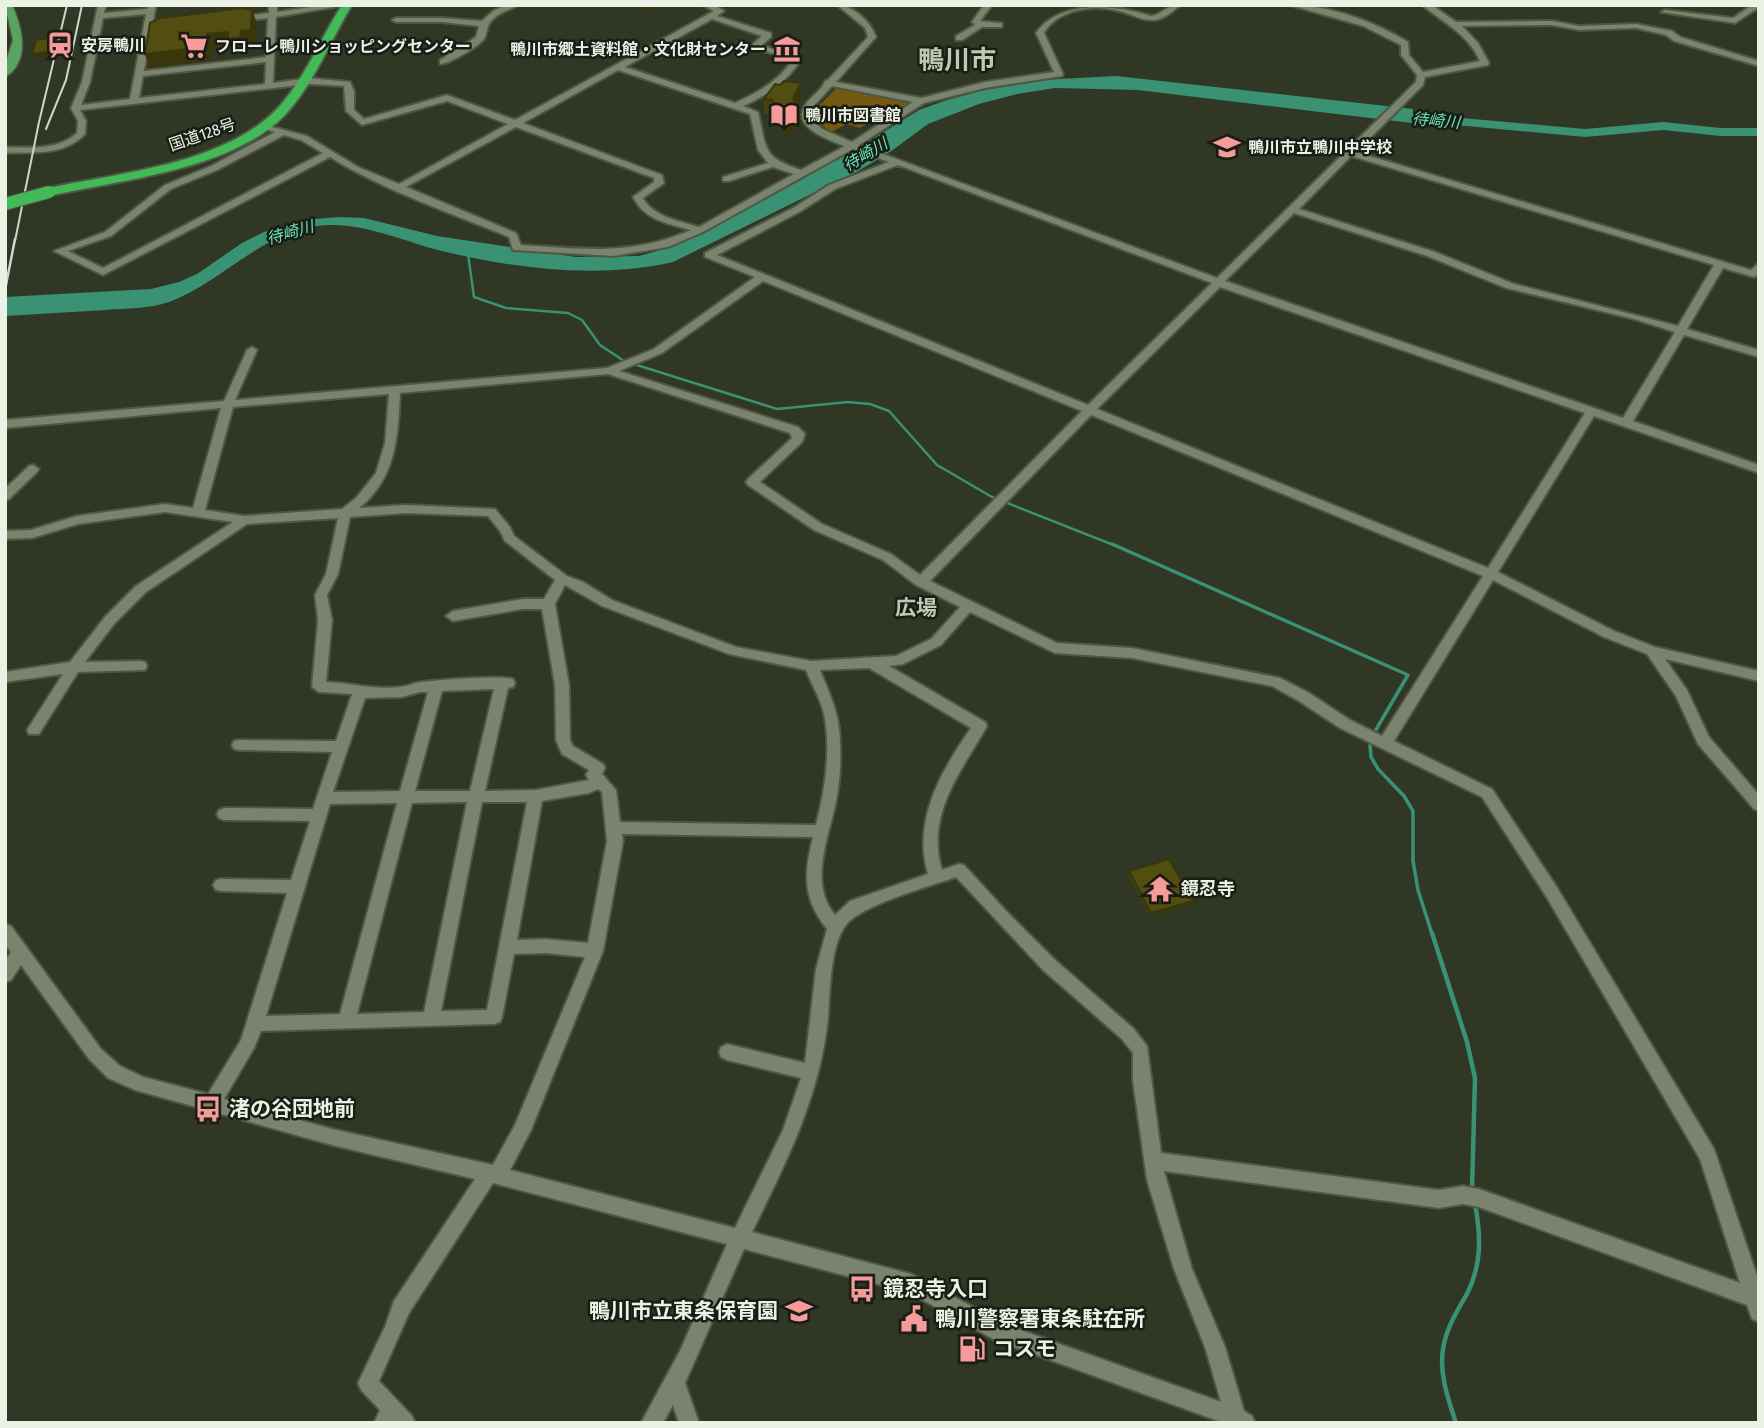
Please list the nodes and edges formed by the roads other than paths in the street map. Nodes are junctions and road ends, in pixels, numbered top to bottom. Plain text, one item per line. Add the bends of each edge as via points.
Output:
1 (7, 5) edge
2 (102, 5) edge
3 (273, 5) edge
4 (344, 5) edge
5 (513, 5) edge
6 (708, 5) edge
7 (841, 5) edge
8 (1176, 5) edge
9 (1294, 5) edge
10 (1426, 5) edge
11 (1656, 5) edge
12 (1757, 5) edge
13 (987, 7) edge
14 (152, 8) edge
15 (1320, 8) edge
16 (998, 11) dead end
17 (1665, 12) junction
18 (100, 16) junction
19 (272, 16) junction
20 (711, 16) junction
21 (230, 20) edge
22 (396, 20) dead end
23 (10, 23) edge
24 (483, 24) junction
25 (1454, 24) junction
26 (956, 25) dead end
27 (999, 25) dead end
28 (160, 27) edge
29 (976, 28) junction
30 (148, 29) junction
31 (1669, 33) junction
32 (959, 38) dead end
33 (10, 53) edge
34 (781, 55) dead end
35 (270, 60) junction
36 (443, 62) dead end
37 (794, 64) dead end
38 (1759, 64) edge
39 (617, 67) junction
40 (5, 74) edge
41 (140, 75) junction
42 (1421, 75) junction
43 (301, 81) junction
44 (828, 83) junction
45 (269, 86) junction
46 (134, 101) junction
47 (921, 101) junction
48 (735, 106) junction
49 (75, 108) junction
50 (514, 124) junction
51 (264, 126) junction
52 (284, 131) junction
53 (852, 146) junction
54 (5, 150) edge
55 (331, 153) junction
56 (1351, 153) junction
57 (893, 162) junction
58 (773, 164) junction
59 (801, 173) junction
60 (726, 179) dead end
61 (398, 188) junction
62 (5, 204) edge
63 (1293, 210) junction
64 (700, 230) junction
65 (1720, 264) junction
66 (1759, 267) edge
67 (763, 276) junction
68 (1220, 283) junction
69 (1681, 329) junction
70 (252, 350) dead end
71 (1759, 354) edge
72 (613, 369) junction
73 (395, 388) junction
74 (228, 404) junction
75 (1089, 411) junction
76 (1592, 411) junction
77 (1626, 423) junction
78 (5, 424) edge
79 (1759, 469) edge
80 (33, 470) dead end
81 (5, 496) edge
82 (345, 513) junction
83 (198, 514) junction
84 (244, 520) junction
85 (5, 535) edge
86 (1491, 575) junction
87 (562, 579) junction
88 (921, 582) junction
89 (548, 604) junction
90 (968, 606) junction
91 (453, 616) dead end
92 (1652, 652) junction
93 (872, 663) junction
94 (140, 666) dead end
95 (811, 666) junction
96 (74, 667) junction
97 (1759, 676) edge
98 (5, 677) edge
99 (436, 686) junction
100 (360, 693) junction
101 (34, 730) dead end
102 (1377, 740) junction
103 (239, 746) dead end
104 (342, 747) junction
105 (600, 780) junction
106 (476, 796) junction
107 (536, 796) junction
108 (405, 797) junction
109 (324, 798) junction
110 (1759, 805) edge
111 (225, 814) dead end
112 (319, 815) junction
113 (614, 828) junction
114 (820, 831) junction
115 (937, 878) junction
116 (221, 885) dead end
117 (297, 887) junction
118 (835, 927) junction
119 (5, 931) edge
120 (508, 947) junction
121 (595, 951) junction
122 (20, 953) junction
123 (5, 975) edge
124 (431, 1018) junction
125 (346, 1022) junction
126 (255, 1024) junction
127 (727, 1052) dead end
128 (811, 1072) junction
129 (212, 1104) junction
130 (1153, 1161) junction
131 (493, 1174) junction
132 (739, 1238) junction
133 (1757, 1305) edge
134 (671, 1392) junction
135 (393, 1418) edge
136 (1241, 1420) edge
137 (651, 1423) edge
138 (689, 1423) edge

1 - 23 main road
2 - 18 street
3 - 19 street
4 - 19 street
4 - 43 highway, 国道128号
5 - 24 street via 493,13
6 - 20 street via 720,11
7 - 44 street via 869,27 872,37
8 - 47 street via 1151,18 1103,5 1060,15 1040,33 1059,74
9 - 15 street
10 - 25 street
11 - 17 street
12 - 17 street via 1735,22
13 - 16 street
13 - 29 street
14 - 18 street
14 - 30 street
15 - 42 street via 1392,35 1405,44 1405,55
17 - 31 street
18 - 49 street via 86,82
19 - 21 street
19 - 35 street
20 - 34 street via 768,35 755,46
20 - 39 street
22 - 24 street
23 - 33 main road via 19,34
24 - 36 street via 480,38
25 - 31 street via 1627,26
25 - 42 street via 1478,46 1485,63
26 - 29 street
27 - 29 street
28 - 30 street
29 - 32 street
30 - 41 street
31 - 38 street
33 - 40 main road
35 - 41 street
35 - 45 street
37 - 48 street via 787,76
39 - 48 street
39 - 50 street
41 - 46 street
42 - 56 street via 1420,83
43 - 45 street
43 - 50 street via 346,84 350,111 362,122 447,98
43 - 51 highway, 国道128号
44 - 47 street
44 - 53 street via 810,103 806,118 818,131
45 - 46 street
46 - 49 street
47 - 53 street
48 - 58 street via 756,114 763,150
49 - 54 street via 83,124 74,141
50 - 61 street
50 - 64 street via 659,177 659,183 638,197 642,206
51 - 52 street
51 - 62 highway, 国道128号, bridge via 196,158
52 - 55 street
52 - 55 street via 168,187 108,234 59,251 103,272
53 - 57 street
53 - 59 street
55 - 61 street
56 - 63 street
56 - 65 street
57 - 67 street via 832,187 709,255
57 - 68 street
58 - 59 street
58 - 60 street
59 - 64 street
61 - 64 street via 513,235 517,248 629,253
63 - 68 street
63 - 69 street via 1441,257 1510,286
65 - 66 street via 1754,274
65 - 69 street
67 - 72 street via 658,351
67 - 75 street
68 - 75 street
68 - 76 street
69 - 71 street
69 - 77 street
70 - 74 street
72 - 73 street
72 - 88 street via 794,430 798,439 752,482 818,527 887,557
73 - 74 street
73 - 82 street via 390,458 360,503
74 - 78 street
74 - 83 street
75 - 86 street
75 - 88 street
76 - 77 street
76 - 86 street
77 - 79 street
80 - 81 street
82 - 84 street
82 - 87 street via 406,509 491,512 509,538
82 - 100 street via 332,575 321,595 325,620 319,687 362,689
83 - 84 street
83 - 85 street via 165,508 77,520 32,534
84 - 96 street via 142,588
86 - 92 street
86 - 102 street
87 - 89 street
87 - 95 street via 607,603 698,639 766,659
88 - 90 street
89 - 91 street
89 - 105 street via 562,685 563,740 567,750 598,768 593,775
90 - 93 street via 936,642 918,653 898,661
90 - 102 street via 1055,648 1179,660 1275,682
92 - 97 street
92 - 110 street via 1682,694 1703,740
93 - 95 street
93 - 115 street via 980,726 943,784 932,827 930,861
94 - 96 street
95 - 114 street via 830,706 831,721 832,781
96 - 98 street
96 - 101 street
99 - 100 street
99 - 106 street via 505,683
99 - 108 street
100 - 104 street
102 - 133 street via 1487,793 1496,802 1708,1155
103 - 104 street
104 - 109 street
105 - 107 street via 589,787
105 - 113 street via 609,790
106 - 107 street
106 - 108 street
106 - 124 street
107 - 120 street
108 - 109 street
108 - 125 street
109 - 112 street
111 - 112 street
112 - 117 street
113 - 114 street
113 - 121 street
114 - 118 street via 812,878 823,916
115 - 118 street via 856,906
115 - 130 street via 959,870 1049,965 1128,1034 1141,1051
116 - 117 street
117 - 126 street
118 - 128 street
119 - 122 street
120 - 121 street
120 - 124 street via 494,1017
121 - 131 street via 522,1130
122 - 123 street
122 - 129 street via 88,1045 114,1072 151,1088
124 - 125 street
125 - 126 street
126 - 129 street
127 - 128 street
128 - 132 street via 799,1117
129 - 131 street
130 - 133 street via 1439,1199 1471,1196
130 - 136 street via 1183,1269
131 - 132 street
131 - 135 street via 401,1308 368,1383
132 - 134 street
132 - 136 street via 920,1286 1002,1333
134 - 137 street
134 - 138 street via 679,1390

